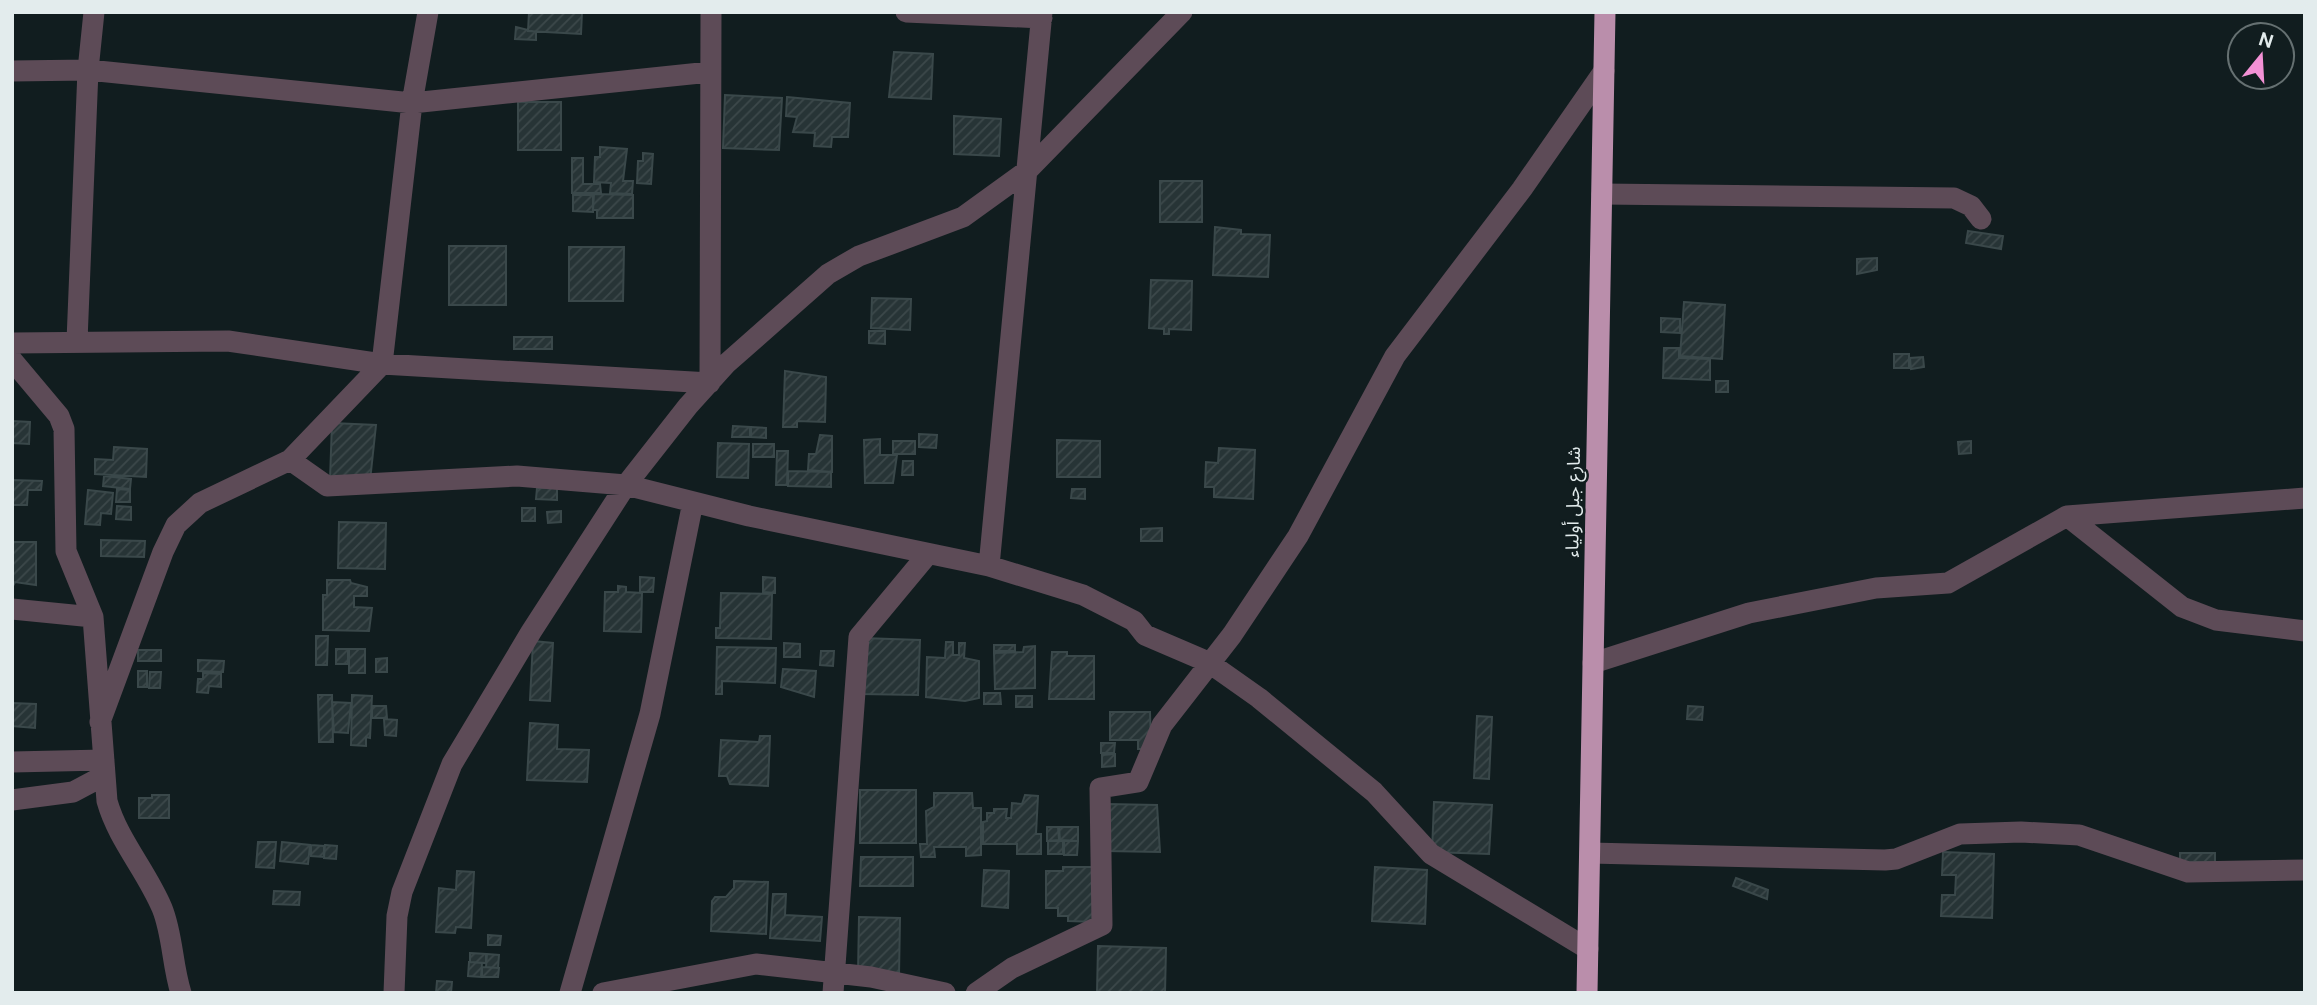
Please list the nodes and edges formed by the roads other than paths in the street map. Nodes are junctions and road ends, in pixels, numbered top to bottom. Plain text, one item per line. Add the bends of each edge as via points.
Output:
1 (94, 12) edge
2 (428, 12) edge
3 (710, 12) edge
4 (906, 12) edge
5 (1182, 12) edge
6 (1605, 12) edge
7 (1042, 15) edge
8 (12, 71) edge
9 (88, 71) junction
10 (1604, 71) junction
11 (710, 72) junction
12 (412, 103) junction
13 (1028, 170) junction
14 (1602, 194) junction
15 (1981, 219) dead end
16 (77, 341) junction
17 (12, 343) edge
18 (12, 360) edge
19 (382, 364) junction
20 (710, 383) junction
21 (290, 460) junction
22 (626, 485) junction
23 (2305, 498) edge
24 (694, 502) junction
25 (2067, 516) junction
26 (928, 554) junction
27 (989, 566) junction
28 (12, 609) edge
29 (93, 617) junction
30 (2305, 631) edge
31 (1208, 662) junction
32 (1593, 663) junction
33 (100, 722) junction
34 (12, 762) edge
35 (104, 768) junction
36 (12, 800) edge
37 (1590, 853) junction
38 (2305, 870) edge
39 (1588, 949) junction
40 (833, 983) edge
41 (181, 993) edge
42 (394, 993) edge
43 (570, 993) edge
44 (603, 993) edge
45 (945, 993) edge
46 (976, 993) edge
47 (1587, 993) edge

1 - 9 street
2 - 12 street
3 - 11 street
4 - 7 street
5 - 13 street
6 - 10 highway, شارع جبل أولياء
7 - 13 street
8 - 9 street
9 - 12 street
9 - 16 street
10 - 14 highway, شارع جبل أولياء
10 - 31 street via 1522,189 1395,356 1298,536 1232,635
11 - 12 street
11 - 20 street
12 - 19 street
13 - 20 street via 963,217 859,256 828,274
13 - 27 street
14 - 15 street via 1954,198 1971,205
14 - 32 highway, شارع جبل أولياء
16 - 17 street
16 - 19 street via 228,341
18 - 29 street via 59,416 64,429 66,551
19 - 20 street
19 - 21 street
20 - 22 street
21 - 22 street via 327,486 517,476
21 - 33 street via 200,503 176,525
22 - 24 street
22 - 42 street via 452,764 402,892
23 - 25 street
24 - 26 street
24 - 43 street via 650,713
25 - 30 street via 2182,607 2216,620
25 - 32 street via 1948,583 1876,588 1749,612
26 - 27 street
26 - 40 street via 859,637
27 - 31 street via 1083,595 1134,621 1144,635
28 - 29 street
29 - 33 street
31 - 39 street via 1374,792 1431,854
31 - 46 street via 1161,725 1138,782 1100,788 1102,925 1012,968
32 - 37 highway, شارع جبل أولياء
33 - 35 street
34 - 35 street
35 - 36 street via 73,792
35 - 41 street via 107,801 116,828 169,928 172,965
37 - 38 street via 1885,860 1960,834 2021,832 2079,835 2188,872
37 - 39 highway, شارع جبل أولياء
39 - 47 highway, شارع جبل أولياء
40 - 44 street via 756,964
40 - 45 street via 871,976

